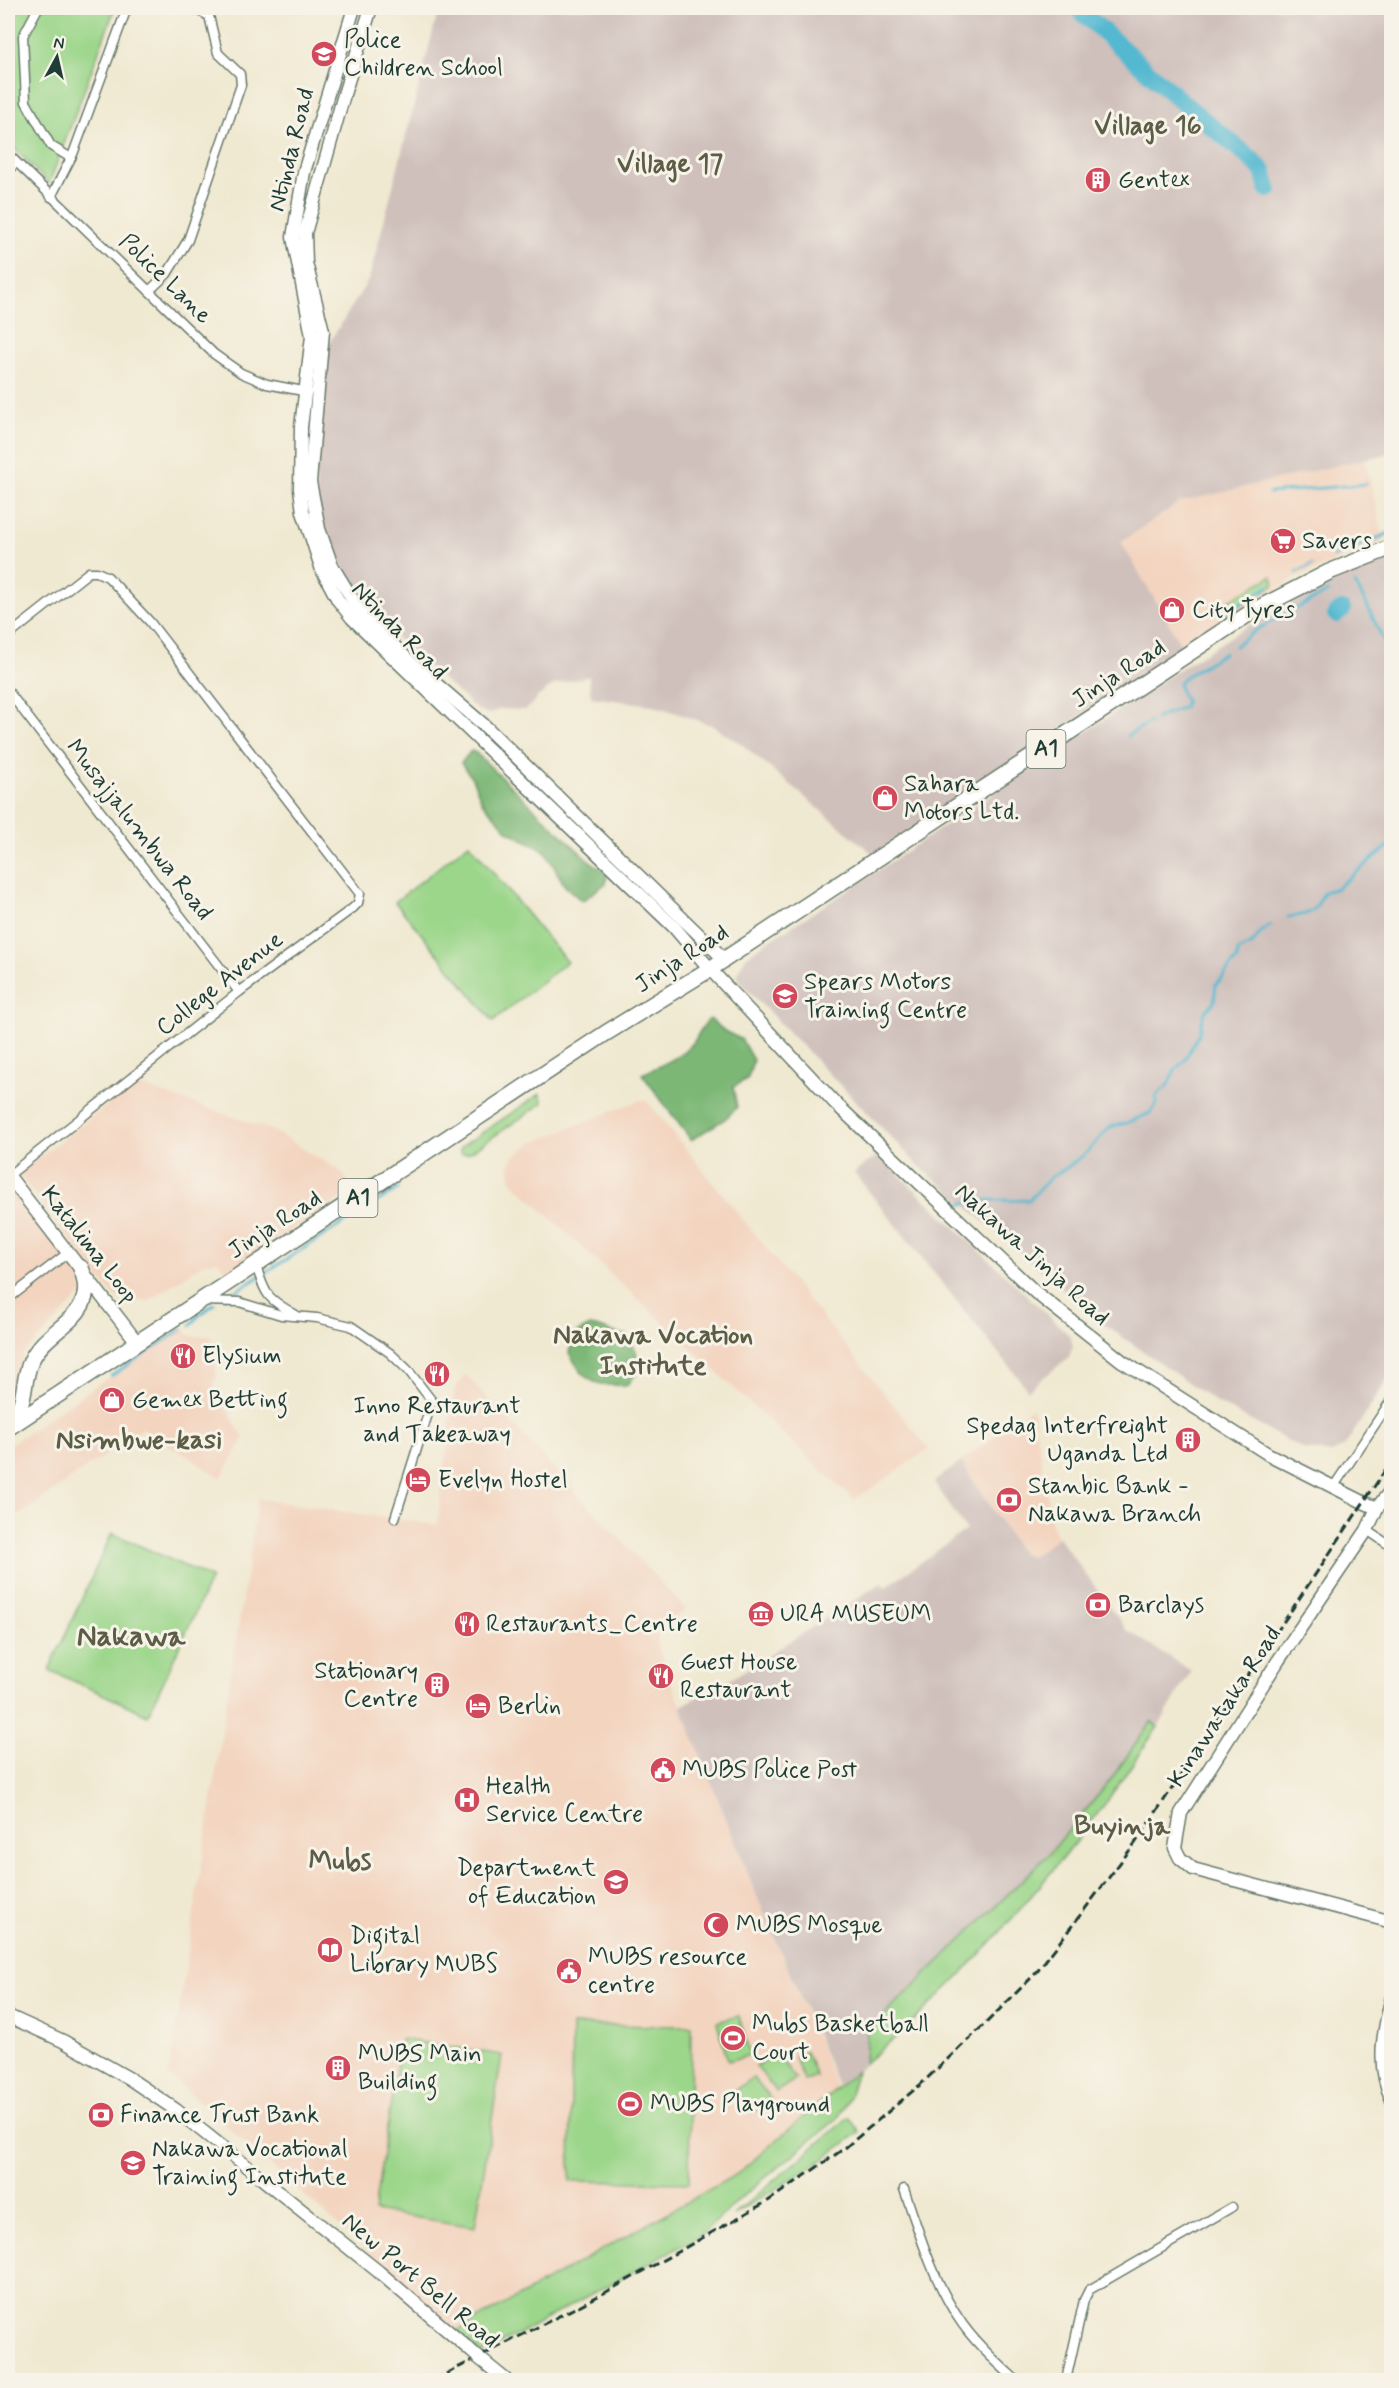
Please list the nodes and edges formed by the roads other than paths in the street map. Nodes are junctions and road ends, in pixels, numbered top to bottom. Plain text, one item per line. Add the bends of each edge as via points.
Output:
1 (38, 8) edge
2 (127, 8) edge
3 (193, 8) edge
4 (354, 8) edge
5 (371, 8) edge
6 (8, 154) edge
7 (71, 158) junction
8 (16, 163) junction
9 (8, 170) edge
10 (51, 197) junction
11 (148, 291) junction
12 (311, 393) junction
13 (1392, 547) edge
14 (8, 636) edge
15 (8, 691) edge
16 (724, 959) junction
17 (710, 969) junction
18 (239, 992) junction
19 (8, 1175) edge
20 (69, 1252) junction
21 (256, 1265) junction
22 (81, 1268) junction
23 (8, 1299) edge
24 (200, 1301) junction
25 (297, 1315) junction
26 (137, 1342) junction
27 (1392, 1399) edge
28 (8, 1427) edge
29 (1334, 1486) junction
30 (1392, 1489) edge
31 (1377, 1508) junction
32 (395, 1518) dead end
33 (1367, 1530) junction
34 (1392, 1547) edge
35 (1392, 1922) edge
36 (1392, 1997) edge
37 (8, 2016) edge
38 (1392, 2100) edge
39 (904, 2189) dead end
40 (1232, 2207) dead end
41 (506, 2380) edge
42 (1016, 2380) edge
43 (1066, 2380) edge

1 - 7 street via 23,36 26,102 51,146
2 - 7 street
3 - 11 street via 209,16 218,54 240,74 240,85 188,240 167,274
4 - 12 main road, Ntinda Road via 304,172 293,237 312,336
5 - 12 main road, Ntinda Road via 305,233 306,263 323,331
6 - 8 street, Police Lane
7 - 10 street
8 - 9 street
8 - 10 street, Police Lane
10 - 11 street, Police Lane
11 - 12 street, Police Lane via 214,354 241,373 267,384
12 - 16 main road, Ntinda Road via 309,482 319,529 332,566 359,610 407,659 485,726
12 - 17 main road, Ntinda Road via 299,471 303,512 322,570 338,600 405,670 644,896
13 - 16 highway, Jinja Road / A1 via 1329,572 1253,611
14 - 18 street, College Avenue via 88,572 108,577 150,622 357,888 360,899 353,908
15 - 18 street, Musajjalumbwa Road
16 - 17 highway, Jinja Road / A1
17 - 21 highway, Jinja Road / A1 via 606,1033
17 - 29 main road, Nakawa Jinja Road via 836,1103 1035,1292 1122,1361 1268,1454
18 - 19 street, College Avenue
19 - 20 main road, Katalima Loop
20 - 22 main road, Katalima Loop
20 - 23 street
21 - 24 highway, Jinja Road / A1
21 - 25 street via 262,1288 273,1301
22 - 26 main road, Katalima Loop
22 - 28 highway via 87,1283 83,1304 34,1356 21,1409
24 - 25 street via 239,1302 281,1315
24 - 26 highway, Jinja Road / A1
25 - 32 street via 334,1321 359,1331 408,1370 432,1401
26 - 28 highway, Jinja Road / A1
27 - 29 street
29 - 31 main road, Nakawa Jinja Road
30 - 31 main road, Kinawataka Road
31 - 33 main road, Kinawataka Road
33 - 34 street
33 - 35 main road, Kinawataka Road via 1180,1813 1175,1848 1193,1869
36 - 38 main road via 1381,2052 1384,2079
37 - 41 main road, New Port Bell Road via 63,2041 176,2110 379,2272
39 - 42 street via 932,2270 957,2317
40 - 43 street via 1089,2290

